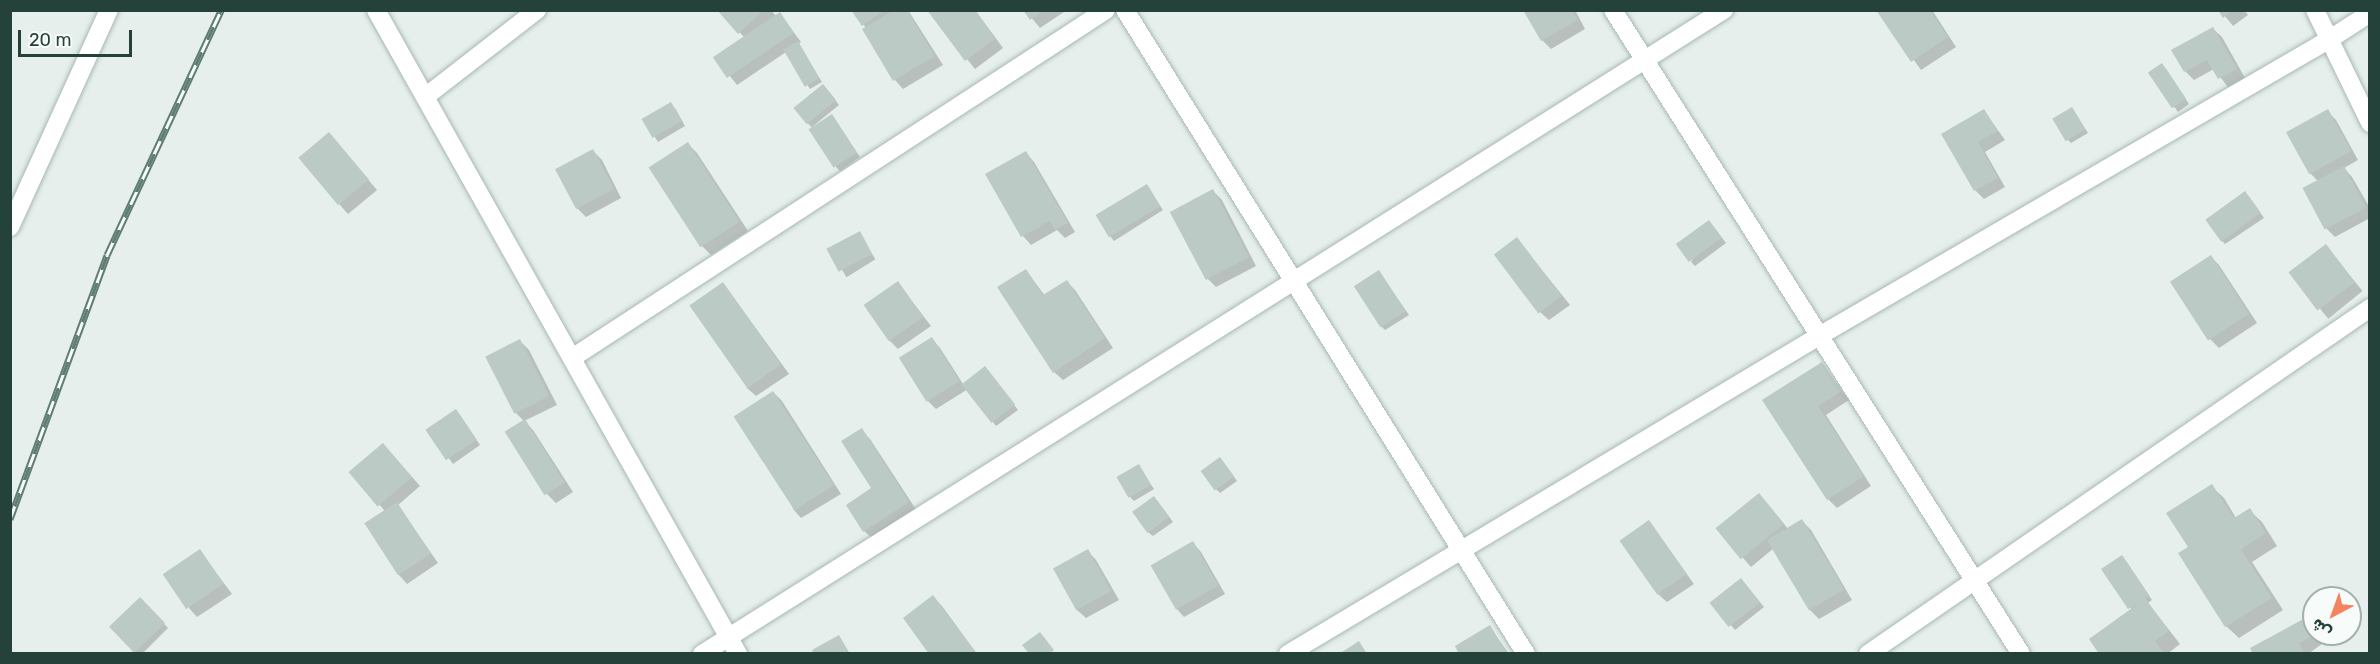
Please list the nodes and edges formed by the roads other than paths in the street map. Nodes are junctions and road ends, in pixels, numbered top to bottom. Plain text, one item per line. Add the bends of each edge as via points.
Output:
1 (109, 10) edge
2 (376, 10) edge
3 (537, 10) edge
4 (1106, 10) edge
5 (1125, 10) edge
6 (1613, 10) edge
7 (1724, 10) edge
8 (2315, 10) edge
9 (2370, 14) edge
10 (2330, 39) junction
11 (1643, 61) junction
12 (425, 97) junction
13 (2370, 123) edge
14 (10, 227) edge
15 (1291, 281) junction
16 (2370, 308) edge
17 (1820, 336) junction
18 (572, 358) junction
19 (1461, 549) junction
20 (1973, 579) junction
21 (728, 637) junction
22 (702, 654) edge
23 (738, 654) edge
24 (1288, 654) edge
25 (1526, 654) edge
26 (1868, 654) edge
27 (2021, 654) edge

1 - 14 street
2 - 12 street
3 - 12 street
4 - 18 street
5 - 15 street
6 - 11 street
7 - 11 street
8 - 10 street
9 - 10 street
10 - 13 street
10 - 17 street
11 - 15 street
11 - 17 street
12 - 18 street
15 - 19 street
15 - 21 street
16 - 20 street
17 - 19 street
17 - 20 street
18 - 21 street
19 - 24 street
19 - 25 street
20 - 26 street
20 - 27 street
21 - 22 street
21 - 23 street

